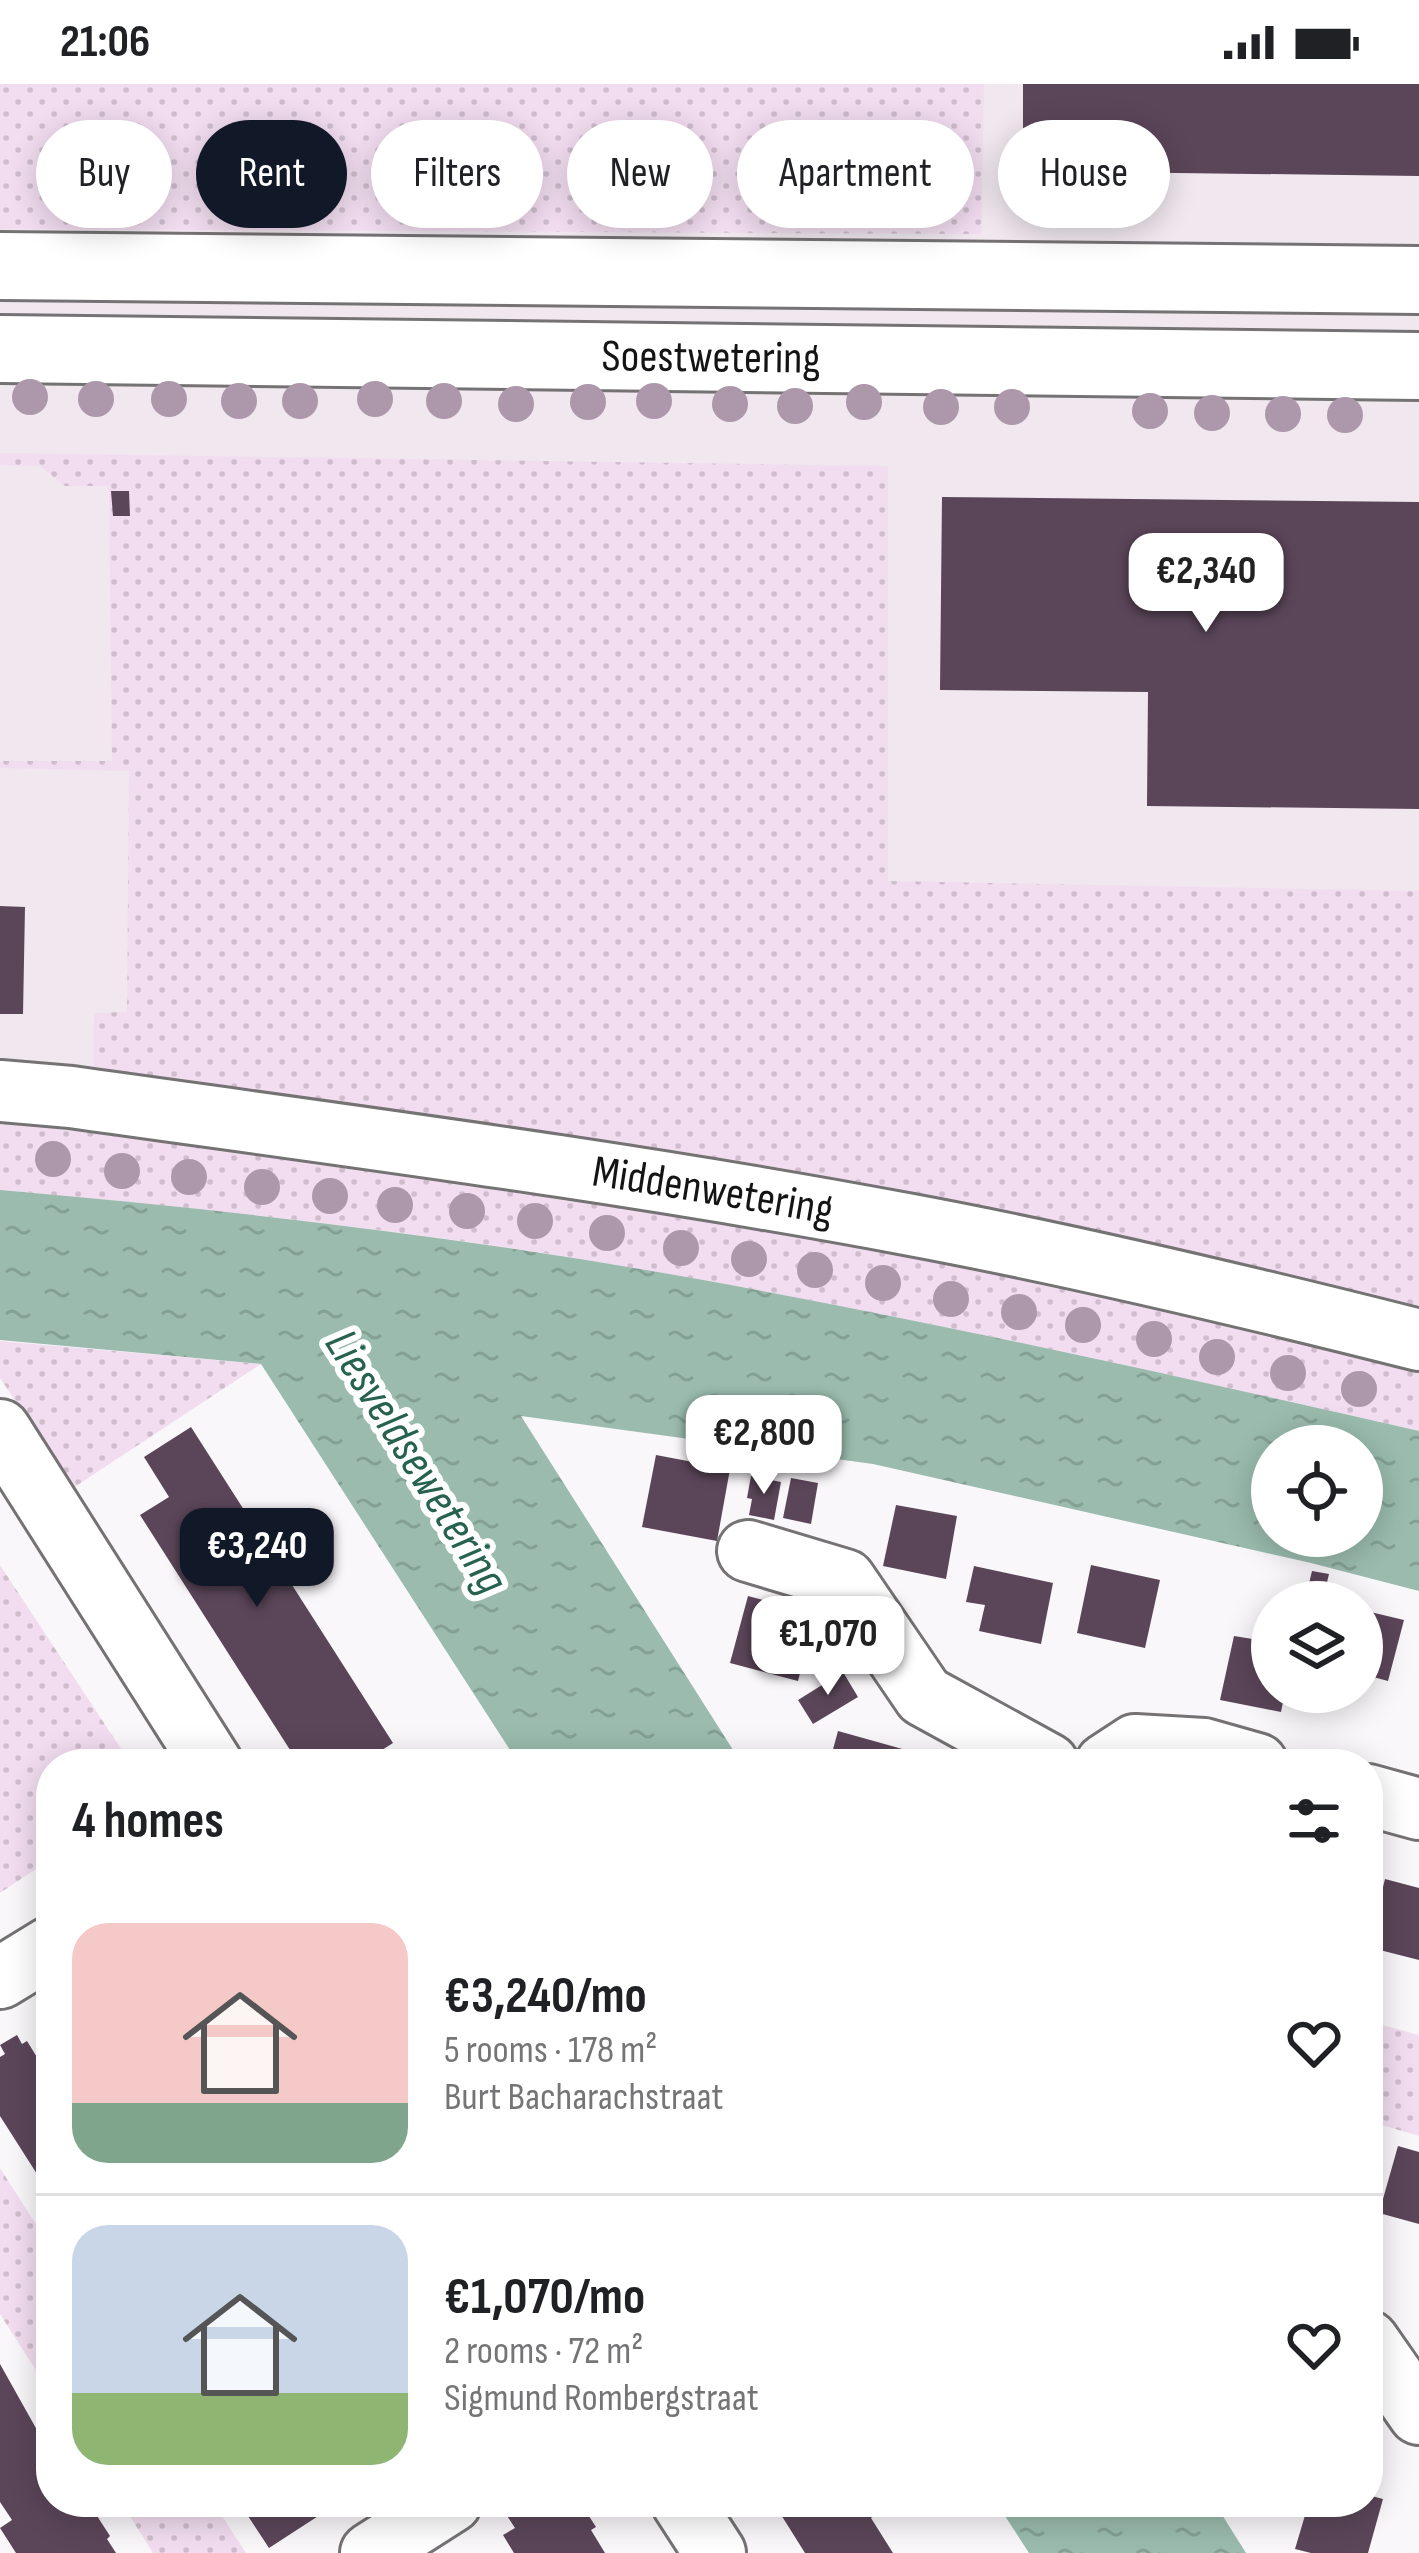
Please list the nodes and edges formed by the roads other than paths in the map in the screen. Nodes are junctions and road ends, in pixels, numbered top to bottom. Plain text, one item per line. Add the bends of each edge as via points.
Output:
1 (0, 266) edge
2 (1419, 280) edge
3 (0, 349) edge
4 (1419, 366) edge
5 (0, 1091) edge
6 (1419, 1340) edge
7 (0, 1430) edge
8 (748, 1551) dead end
9 (202, 1749) edge
10 (1020, 1749) edge
11 (1129, 1749) edge
12 (1204, 1749) edge
13 (1383, 1799) edge
14 (1419, 1809) edge
15 (36, 1956) edge
16 (0, 1978) edge
17 (1383, 2362) edge
18 (1419, 2414) edge
19 (428, 2517) edge
20 (692, 2517) edge
21 (371, 2553) edge
22 (715, 2553) edge

1 - 2 main road, Soestwetering
3 - 4 main road, Soestwetering
5 - 6 street, Middenwetering via 528,1162 907,1224
7 - 9 street
8 - 10 street via 845,1580 923,1696
11 - 12 street
13 - 14 street
15 - 16 street
17 - 18 street
19 - 21 street
20 - 22 street

